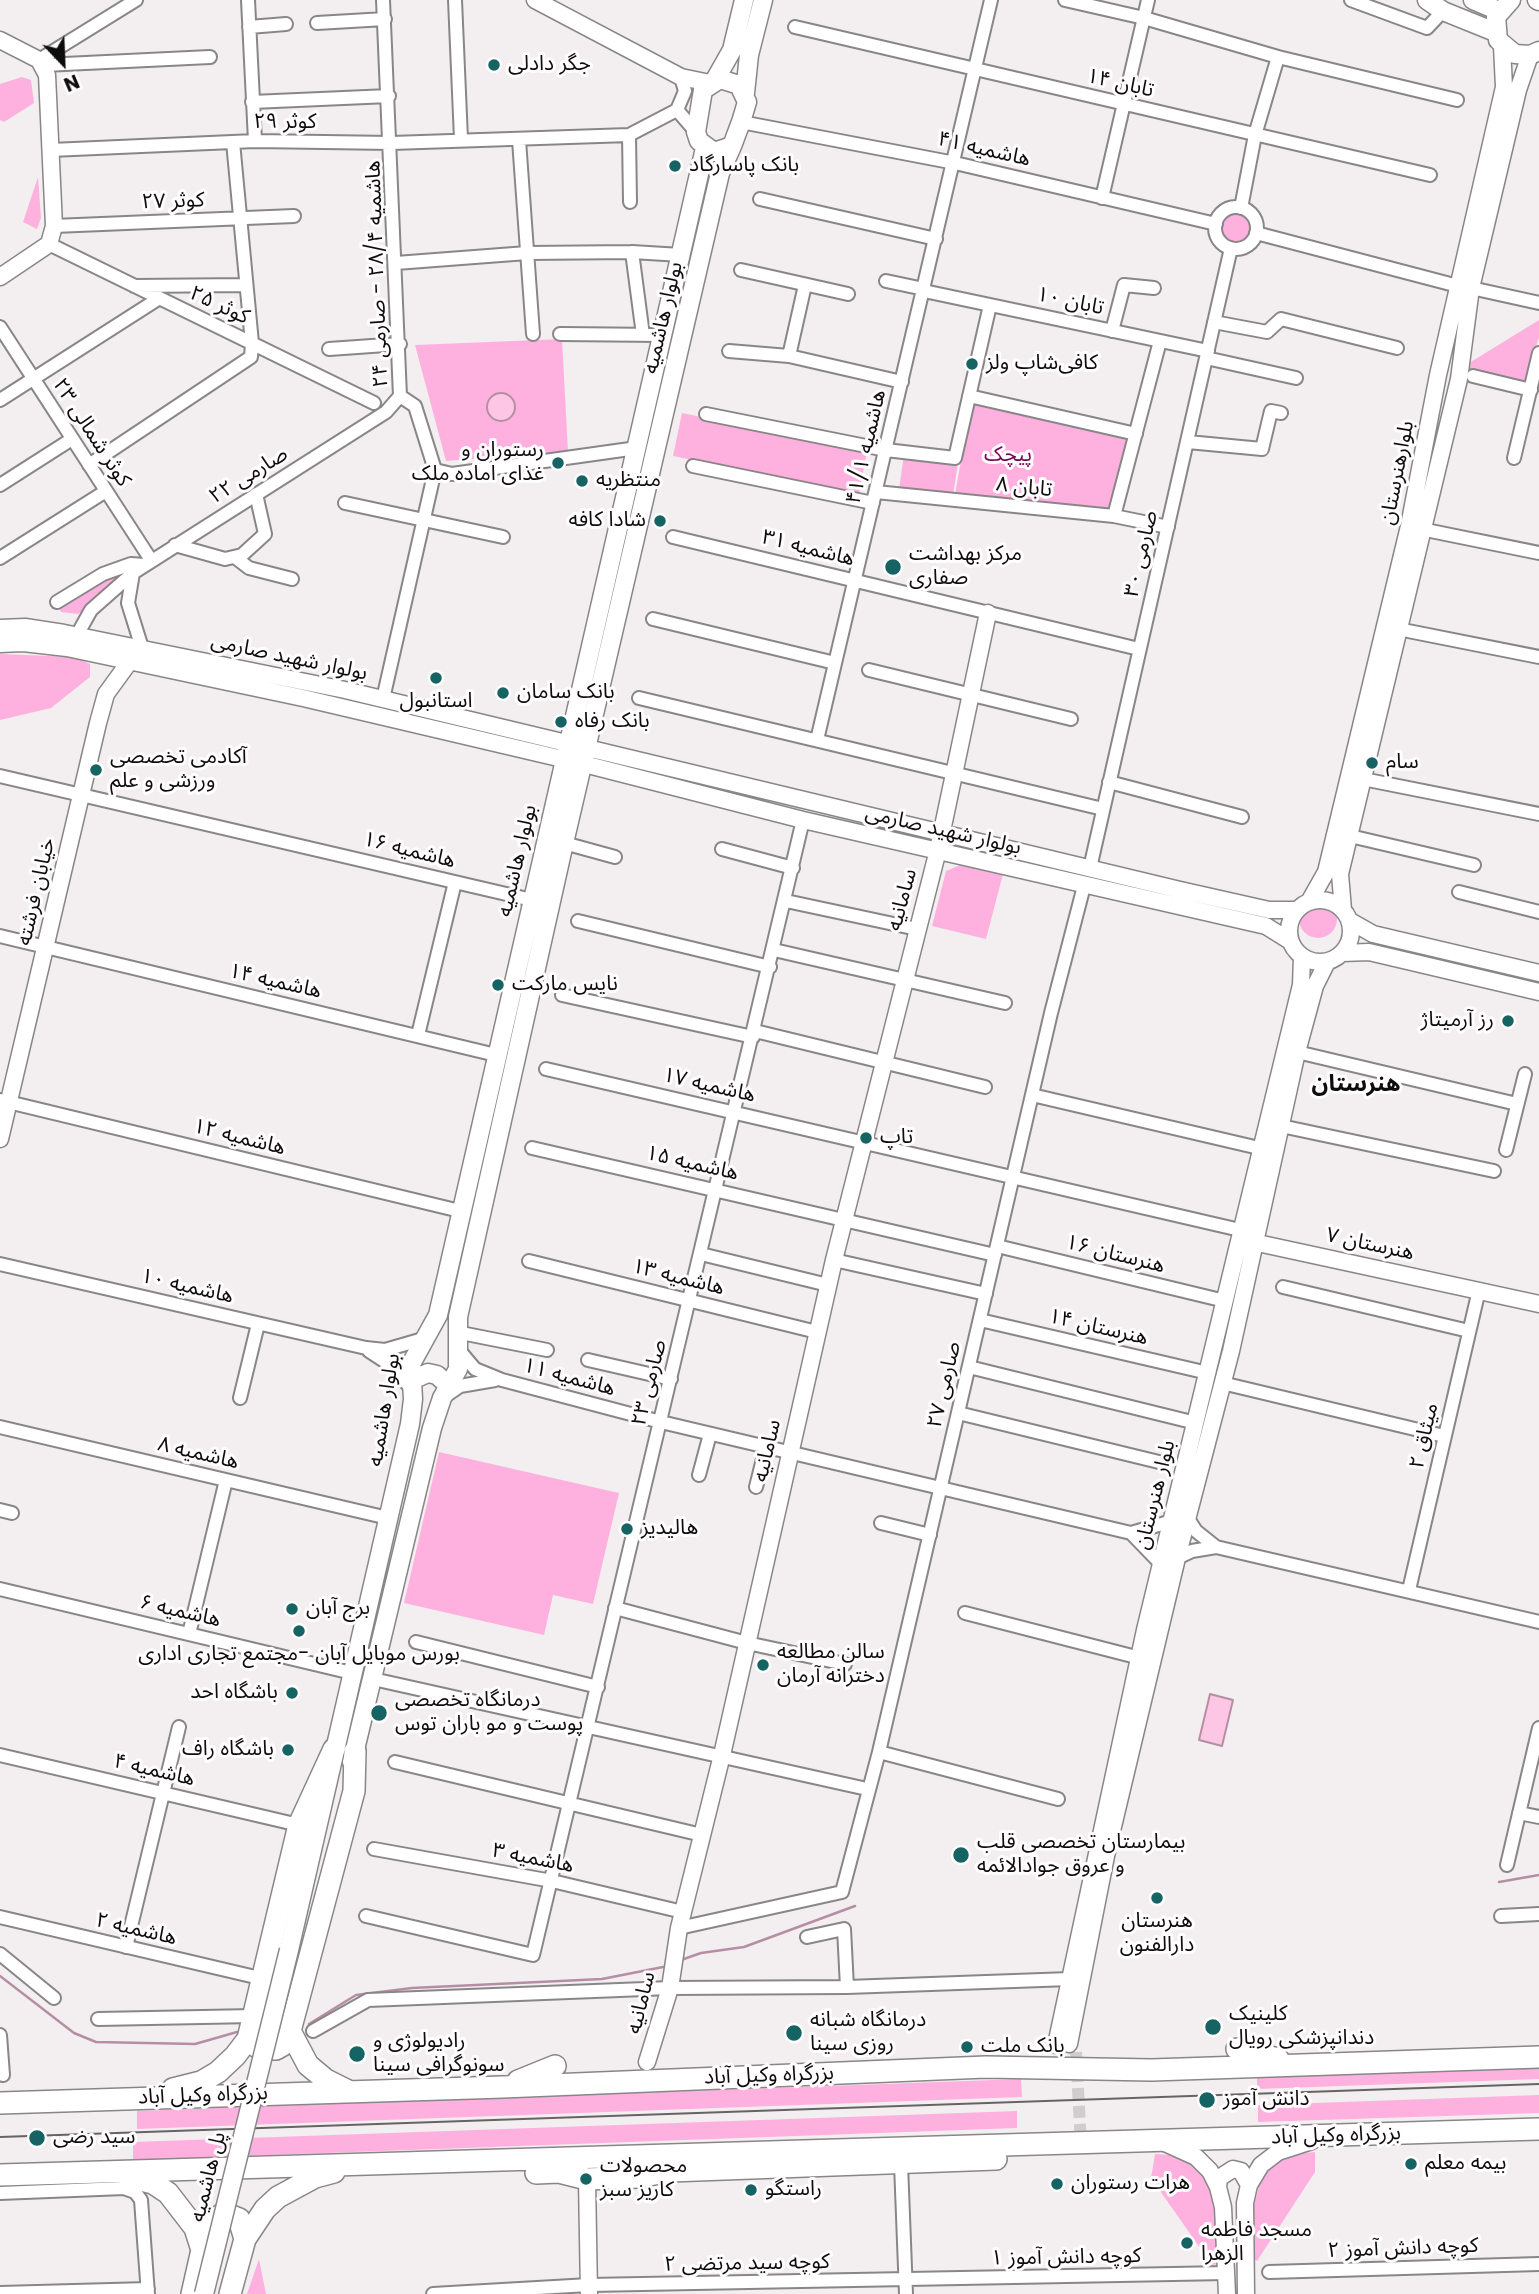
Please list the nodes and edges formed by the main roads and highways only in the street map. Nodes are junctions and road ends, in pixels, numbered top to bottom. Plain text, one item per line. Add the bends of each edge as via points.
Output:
1 (535, 0) edge
2 (744, 0) edge
3 (763, 0) edge
4 (1427, 0) edge
5 (1473, 0) edge
6 (1505, 5) edge
7 (1498, 39) junction
8 (0, 40) edge
9 (1535, 53) edge
10 (713, 82) junction
11 (745, 93) junction
12 (732, 146) junction
13 (705, 148) junction
14 (0, 277) edge
15 (1464, 287) junction
16 (1438, 375) junction
17 (1466, 377) junction
18 (661, 437) junction
19 (638, 439) junction
20 (989, 613) road end
21 (0, 628) edge
22 (0, 644) edge
23 (102, 655) junction
24 (130, 661) junction
25 (305, 690) junction
26 (106, 694) junction
27 (566, 751) junction
28 (586, 755) junction
29 (942, 833) junction
30 (938, 850) junction
31 (1303, 906) junction
32 (1347, 916) junction
33 (1290, 941) junction
34 (1342, 953) junction
35 (1302, 957) junction
36 (1326, 962) junction
37 (1539, 973) edge
38 (1539, 992) edge
39 (4, 1101) edge
40 (484, 1109) junction
41 (503, 1115) junction
42 (0, 1139) edge
43 (1253, 1242) junction
44 (1539, 1304) edge
45 (1223, 1349) junction
46 (412, 1386) junction
47 (446, 1393) junction
48 (1180, 1519) junction
49 (1152, 1632) junction
50 (344, 1750) junction
51 (295, 1950) junction
52 (290, 2031) junction
53 (248, 2039) junction
54 (1237, 2049) dead end
55 (882, 2055) dead end
56 (1539, 2057) edge
57 (791, 2060) dead end
58 (648, 2062) dead end
59 (1304, 2065) junction
60 (555, 2066) dead end
61 (909, 2070) junction
62 (744, 2077) junction
63 (503, 2087) junction
64 (350, 2092) junction
65 (142, 2098) junction
66 (0, 2103) edge
67 (1539, 2130) edge
68 (1327, 2137) junction
69 (1165, 2143) junction
70 (1014, 2146) junction
71 (365, 2164) junction
72 (106, 2171) junction
73 (0, 2175) edge
74 (587, 2179) junction
75 (1249, 2185) junction
76 (1218, 2187) junction
77 (245, 2239) junction
78 (202, 2250) junction
79 (589, 2290) edge
80 (192, 2294) edge
81 (204, 2294) edge
82 (215, 2294) edge
83 (230, 2294) edge
84 (1227, 2294) edge
85 (1246, 2294) edge

1 - 10 main road via 681,77
2 - 10 main road via 732,50
3 - 11 main road
4 - 7 main road
5 - 6 main road
6 - 7 main road
7 - 9 main road via 1515,54
7 - 15 main road, بلوارهنرستان via 1504,88
8 - 14 main road via 42,63 54,226 49,244
9 - 15 main road, بلوارهنرستان via 1518,90
10 - 11 main road via 730,80
10 - 13 main road via 703,90 696,132
11 - 12 main road via 747,102
12 - 13 main road via 724,151
12 - 18 main road, بولوار هاشمیه via 720,173
13 - 19 main road, بولوار هاشمیه
15 - 16 main road, بلوارهنرستان
15 - 17 main road, بلوارهنرستان
16 - 17 main road
16 - 31 main road, بلوارهنرستان via 1409,526 1326,872
17 - 32 main road, بلوارهنرستان via 1421,529 1340,874
18 - 19 main road
18 - 28 main road, بولوار هاشمیه
19 - 27 main road, بولوار هاشمیه
20 - 29 main road, سامانیه
21 - 25 main road, بولوار شهید صارمی via 24,627 142,648
22 - 23 main road, بولوار شهید صارمی
23 - 24 main road, بولوار شهید صارمی
23 - 26 main road, خیابان فرشته
24 - 25 main road, بولوار شهید صارمی
24 - 26 main road, خیابان فرشته
25 - 27 main road, بولوار شهید صارمی
25 - 27 main road, بولوار شهید صارمی via 383,699
26 - 39 main road, خیابان فرشته
27 - 28 main road
27 - 40 main road, بولوار هاشمیه
28 - 29 main road, بولوار شهید صارمی
28 - 30 main road, بولوار شهید صارمی via 803,820
28 - 41 main road, بولوار هاشمیه
29 - 30 main road, سامانیه
29 - 31 main road, بولوار شهید صارمی via 1269,910
30 - 33 main road, بولوار شهید صارمی via 1266,926
30 - 58 main road, سامانیه via 828,1285 681,1920 670,1988
31 - 32 main road via 1327,900
31 - 33 main road via 1289,925
32 - 34 main road via 1351,938
32 - 37 main road via 1373,934
33 - 35 main road
34 - 36 main road
34 - 38 main road via 1369,952
35 - 36 main road
35 - 45 main road, بلوار هنرستان via 1301,985 1224,1301
36 - 43 main road, بلوار هنرستان via 1297,1052
39 - 42 main road, خیابان فرشته
40 - 41 main road
40 - 46 main road, بولوار هاشمیه via 438,1315 411,1364
41 - 47 main road, بولوار هاشمیه via 457,1340 458,1368
43 - 44 main road, هنرستان ۷
43 - 45 main road, بلوار هنرستان
45 - 48 main road, بلوار هنرستان via 1222,1383
45 - 48 main road, بلوار هنرستان via 1208,1373
46 - 47 main road via 428,1373 437,1375
46 - 50 main road, بولوار هاشمیه via 410,1424 352,1673
47 - 50 main road, بولوار هاشمیه via 432,1428 373,1679
48 - 49 main road, بلوار هنرستان via 1177,1558
48 - 49 main road, بلوار هنرستان via 1160,1563
49 - 49 main road, بلوار هنرستان via 1139,1658 1070,1979 1062,2044
50 - 51 main road, بولوار هاشمیه
50 - 52 highway via 354,1791
50 - 53 highway via 299,1825
51 - 81 main road, پل هاشمیه, bridge
51 - 82 main road, پل هاشمیه
52 - 53 highway via 283,2045 268,2051
52 - 64 highway via 308,2065
53 - 65 highway via 235,2056 201,2082
54 - 59 highway
55 - 61 highway
56 - 59 highway, بزرگراه وکیل آباد
57 - 62 highway
59 - 61 highway, بزرگراه وکیل آباد
60 - 63 highway
61 - 62 highway, بزرگراه وکیل آباد
62 - 63 highway, بزرگراه وکیل آباد
63 - 64 highway, بزرگراه وکیل آباد
64 - 65 highway, بزرگراه وکیل آباد
65 - 66 highway, بزرگراه وکیل آباد
67 - 68 highway, بزرگراه وکیل آباد
68 - 69 highway, بزرگراه وکیل آباد
68 - 75 main road via 1278,2152 1261,2165
69 - 70 highway, بزرگراه وکیل آباد
69 - 76 main road via 1196,2157
70 - 71 highway, بزرگراه وکیل آباد
70 - 74 highway via 992,2160 670,2171
71 - 72 highway, بزرگراه وکیل آباد
71 - 74 highway via 435,2176 559,2172
71 - 77 highway via 315,2177 278,2197
72 - 73 highway, بزرگراه وکیل آباد
72 - 78 highway via 153,2183 168,2193 195,2228
74 - 79 main road
75 - 76 main road via 1241,2171 1233,2169 1219,2178
75 - 85 main road via 1245,2203
76 - 84 main road
77 - 78 highway via 239,2219 224,2213 215,2218
77 - 83 highway
78 - 80 highway

